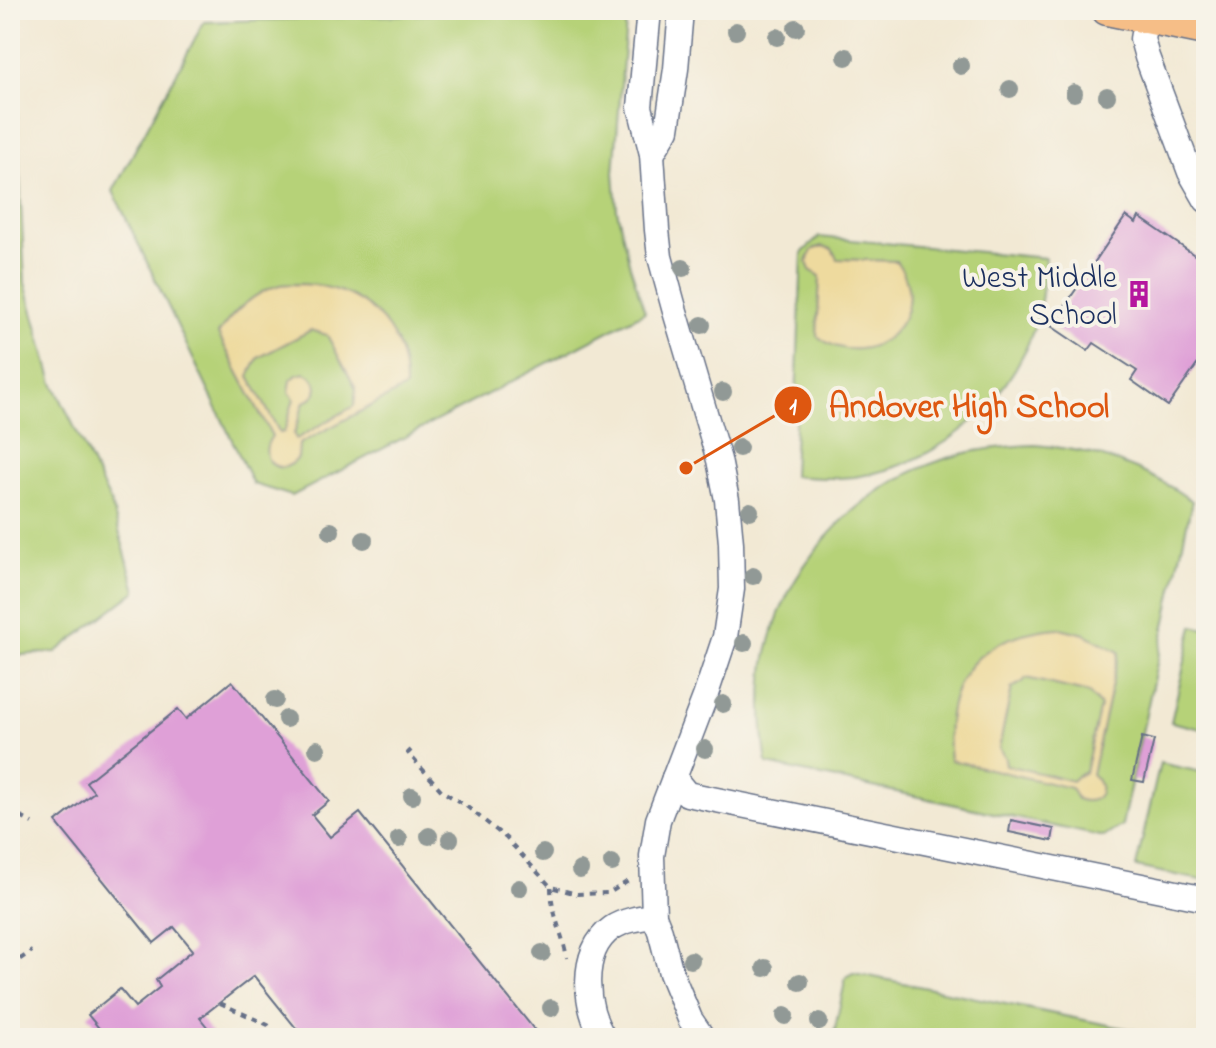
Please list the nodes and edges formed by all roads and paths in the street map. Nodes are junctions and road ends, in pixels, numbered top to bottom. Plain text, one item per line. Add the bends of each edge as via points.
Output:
1 (649, 10) edge
2 (681, 10) edge
3 (1107, 10) edge
4 (1146, 18) junction
5 (1206, 30) edge
6 (652, 154) junction
7 (1206, 200) edge
8 (411, 750) dead end
9 (674, 778) junction
10 (10, 811) edge
11 (32, 823) dead end
12 (652, 856) junction
13 (1206, 899) edge
14 (654, 916) junction
15 (32, 951) dead end
16 (10, 966) edge
17 (220, 1003) dead end
18 (299, 1032) dead end
19 (277, 1038) edge
20 (293, 1038) edge
21 (604, 1038) edge
22 (703, 1038) edge

1 - 6 lane via 640,107
2 - 6 lane via 667,129
3 - 4 main road
4 - 5 main road
4 - 7 lane via 1142,39 1147,57 1190,172
6 - 9 lane via 660,257 719,460 731,543 725,637
8 - 12 path via 408,753 442,791 506,838 551,887 577,894 609,893 631,880 631,856
9 - 12 lane
9 - 13 lane via 687,794
10 - 11 path
12 - 14 lane
14 - 21 lane via 610,929 594,951 590,1005
14 - 22 lane via 671,973
15 - 16 path
17 - 19 path via 268,1025
18 - 20 path

